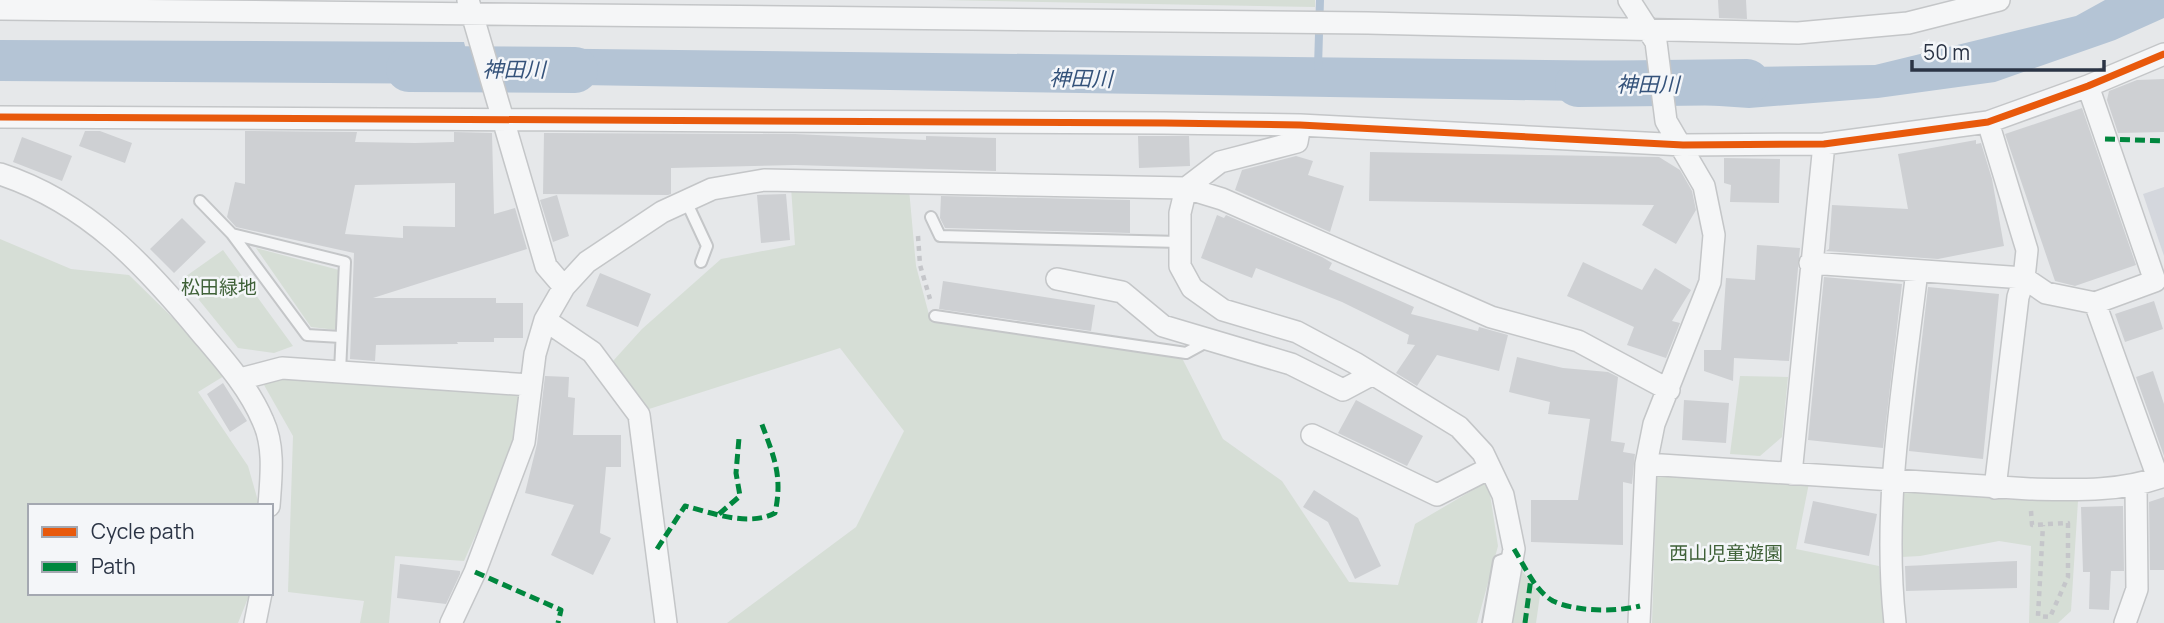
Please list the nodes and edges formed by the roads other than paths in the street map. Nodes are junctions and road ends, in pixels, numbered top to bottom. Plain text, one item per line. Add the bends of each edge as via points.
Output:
1 (1629, 0) edge
2 (1999, 0) edge
3 (59, 5) edge
4 (251, 5) edge
5 (0, 9) edge
6 (471, 10) edge
7 (1653, 36) junction
8 (2164, 54) edge
9 (2088, 86) junction
10 (499, 114) junction
11 (0, 117) edge
12 (1987, 122) junction
13 (1300, 125) junction
14 (1824, 144) junction
15 (1682, 145) junction
16 (0, 174) edge
17 (1186, 188) junction
18 (200, 201) dead end
19 (686, 201) junction
20 (931, 217) dead end
21 (232, 233) junction
22 (1180, 242) junction
23 (701, 262) dead end
24 (1811, 263) junction
25 (1917, 271) junction
26 (2024, 278) junction
27 (1057, 279) dead end
28 (564, 287) junction
29 (2095, 303) junction
30 (935, 316) road end
31 (545, 320) junction
32 (341, 337) junction
33 (1210, 340) junction
34 (340, 372) junction
35 (1373, 374) junction
36 (240, 379) junction
37 (530, 385) junction
38 (1669, 390) junction
39 (1312, 435) dead end
40 (1646, 464) junction
41 (1490, 468) junction
42 (1791, 474) junction
43 (2161, 477) edge
44 (1891, 481) junction
45 (2136, 486) junction
46 (1995, 488) junction
47 (269, 504) edge
48 (1513, 556) junction
49 (261, 595) edge
50 (255, 623) edge
51 (451, 623) edge
52 (666, 623) edge
53 (1488, 623) edge
54 (1501, 623) edge
55 (1639, 623) edge
56 (1895, 623) edge
57 (2125, 623) edge

1 - 7 street
2 - 7 street via 1908,23 1798,33
3 - 4 street
3 - 5 street
4 - 6 street
6 - 7 street via 1368,23
6 - 10 street
7 - 15 street via 1666,121
8 - 9 street
9 - 12 street
9 - 29 street via 2155,281
10 - 11 street
10 - 13 street
10 - 28 street via 546,266
12 - 14 street
12 - 26 street via 2027,250
13 - 15 street
13 - 17 street via 1297,142 1220,162
14 - 15 street
14 - 24 street
15 - 38 street via 1704,186 1714,235 1710,282
16 - 36 street via 94,223 133,254
17 - 19 street via 764,180 712,189
17 - 22 street
17 - 38 street via 1222,199 1491,317 1577,341
18 - 21 lane
19 - 23 lane via 707,246
19 - 28 street via 587,262
20 - 22 lane via 940,236
21 - 32 lane via 307,335
21 - 32 lane via 345,262
22 - 35 street via 1180,267 1192,288 1223,310 1297,332
24 - 25 street
24 - 42 street
25 - 26 street
25 - 44 street
26 - 29 street via 2046,293
26 - 46 street
27 - 33 street via 1122,292 1163,326
28 - 31 street
29 - 43 street
30 - 33 lane via 1186,353
31 - 37 street
31 - 52 street via 592,352 639,415
32 - 34 lane
33 - 35 street via 1291,364 1343,390
34 - 36 street via 282,368
34 - 37 street
35 - 41 street via 1458,427 1483,453
36 - 47 street via 264,423 272,466
37 - 51 street via 524,442
38 - 40 street via 1654,424
39 - 41 street via 1437,495
40 - 42 street
40 - 55 street
41 - 48 street via 1503,495
42 - 44 street
43 - 45 street
44 - 46 street
44 - 56 street via 1889,574
45 - 46 street
45 - 57 street via 2137,589
48 - 53 lane via 1499,561
48 - 54 street
49 - 50 street

